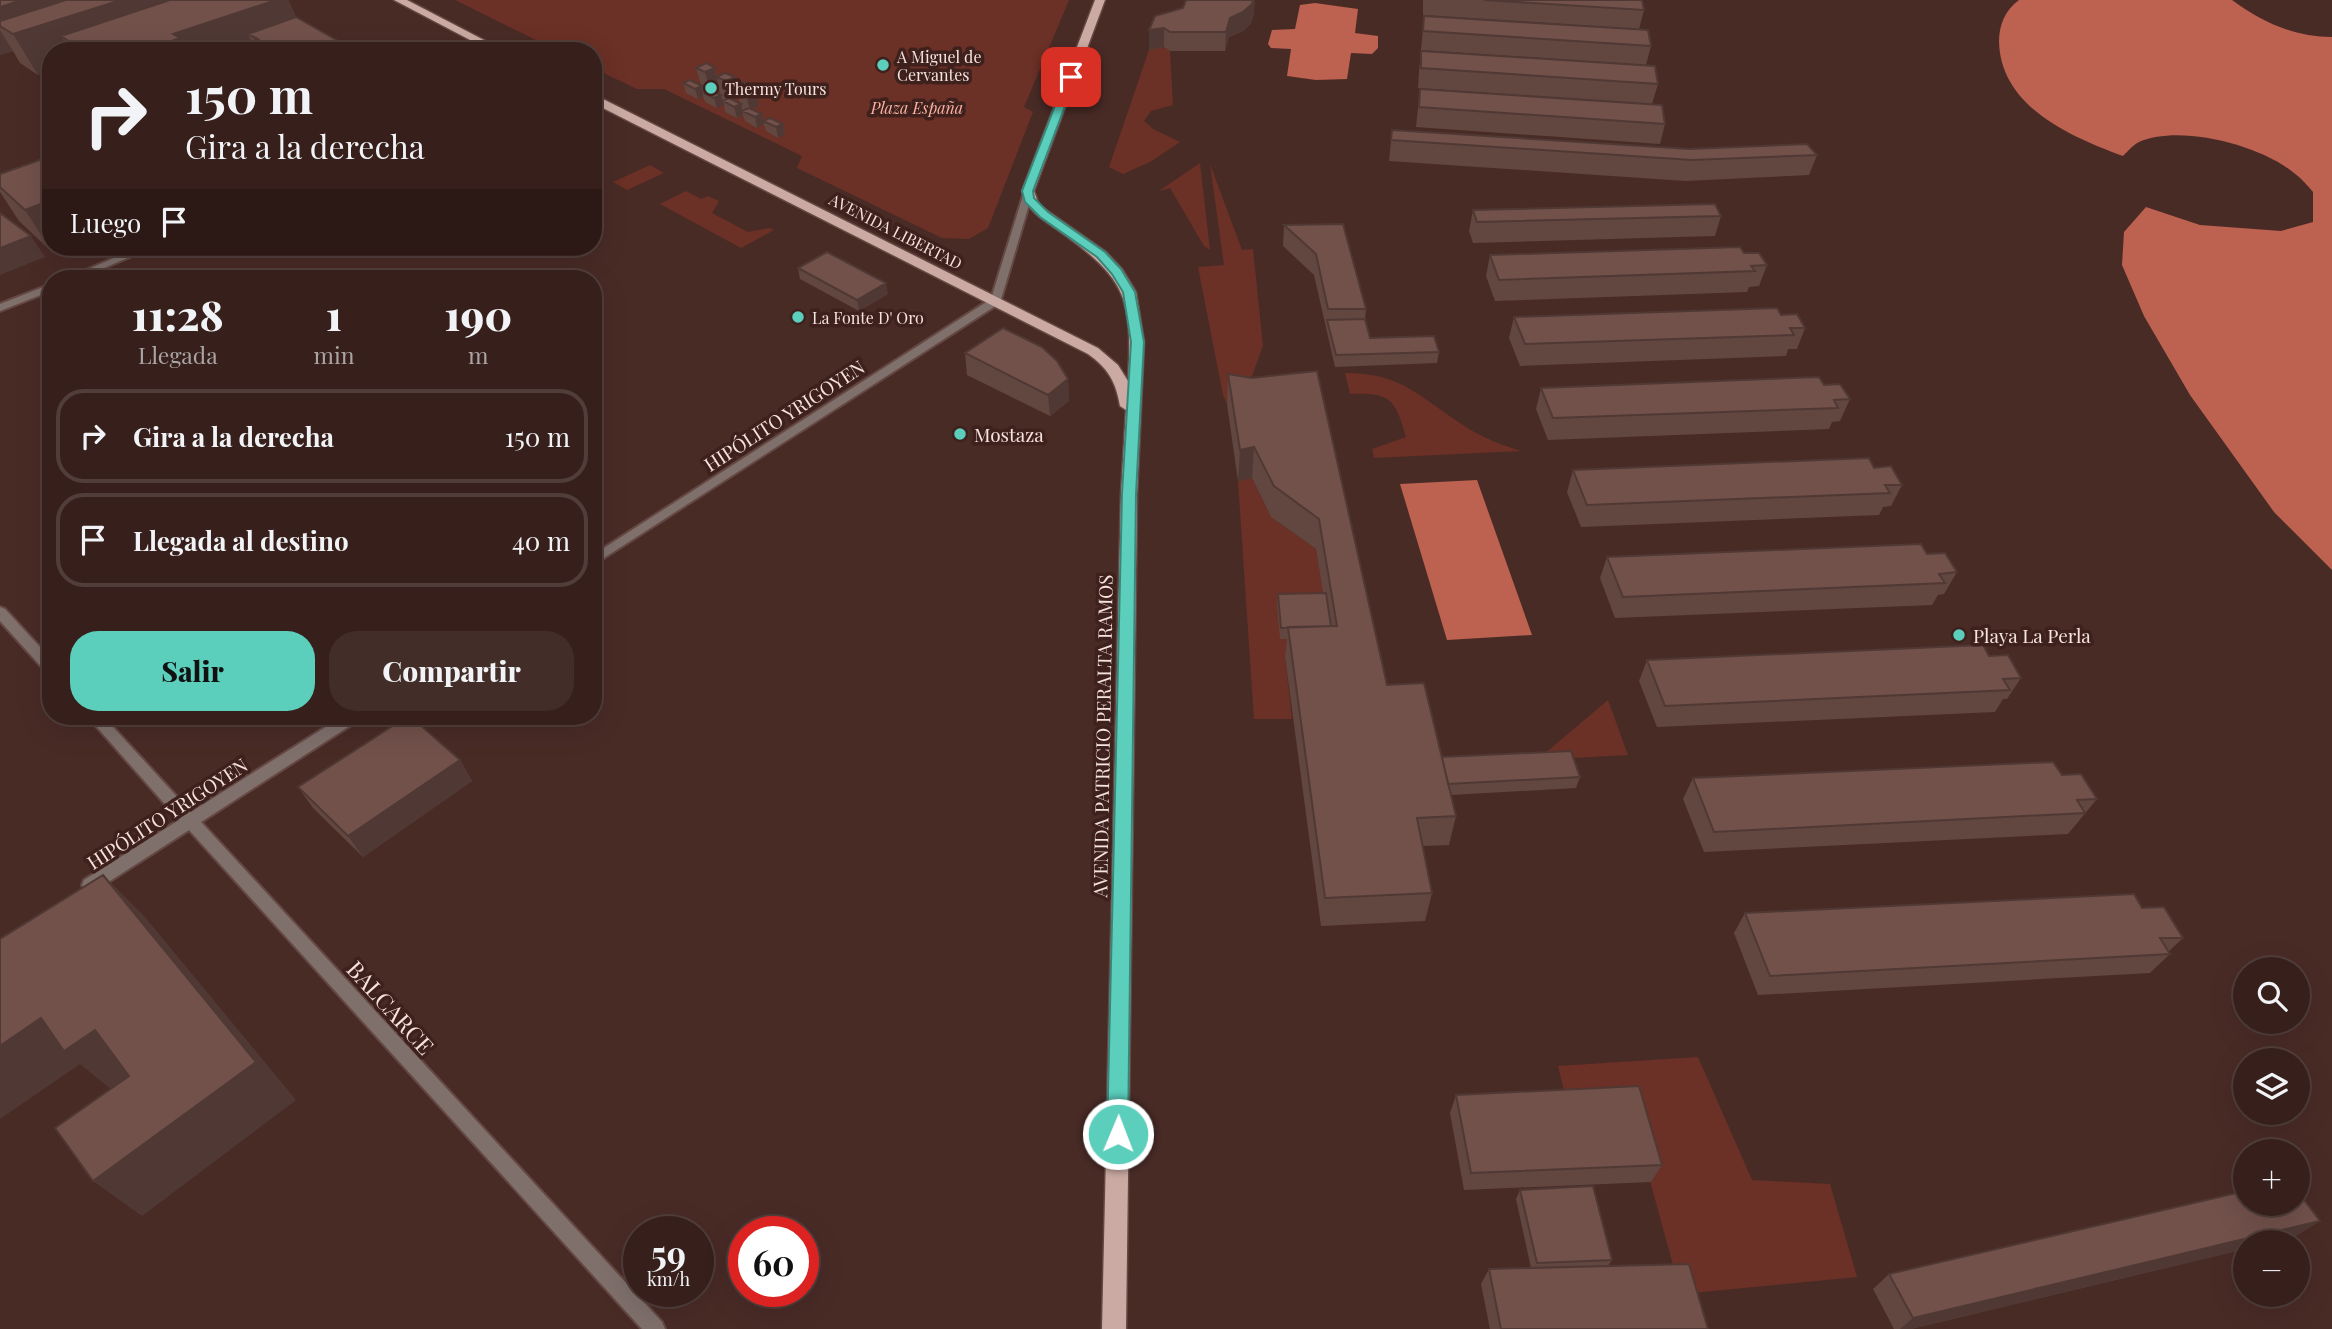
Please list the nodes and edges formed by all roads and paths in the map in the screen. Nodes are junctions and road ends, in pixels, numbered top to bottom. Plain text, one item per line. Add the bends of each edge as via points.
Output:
1 (400, 0) edge
2 (1100, 0) edge
3 (482, 42) edge
4 (602, 103) edge
5 (1028, 191) junction
6 (126, 256) edge
7 (92, 270) edge
8 (42, 291) edge
9 (996, 301) junction
10 (0, 308) edge
11 (1131, 437) junction
12 (602, 555) edge
13 (0, 612) edge
14 (42, 658) edge
15 (102, 725) edge
16 (340, 725) edge
17 (190, 822) junction
18 (78, 892) edge
19 (655, 1329) edge
20 (1114, 1329) edge

1 - 3 main road
2 - 5 main road
4 - 9 main road, AVENIDA LIBERTAD
5 - 9 street
5 - 11 main road, AVENIDA PATRICIO PERALTA RAMOS via 1034,207 1101,255 1129,292 1137,342
6 - 7 street
8 - 10 street
9 - 11 main road, AVENIDA LIBERTAD via 1093,351 1115,368 1125,391
9 - 12 street, HIPÓLITO YRIGOYEN
11 - 20 main road, AVENIDA PATRICIO PERALTA RAMOS
13 - 14 street
15 - 17 street, BALCARCE
16 - 17 street, HIPÓLITO YRIGOYEN
17 - 18 street, HIPÓLITO YRIGOYEN
17 - 19 street, BALCARCE

